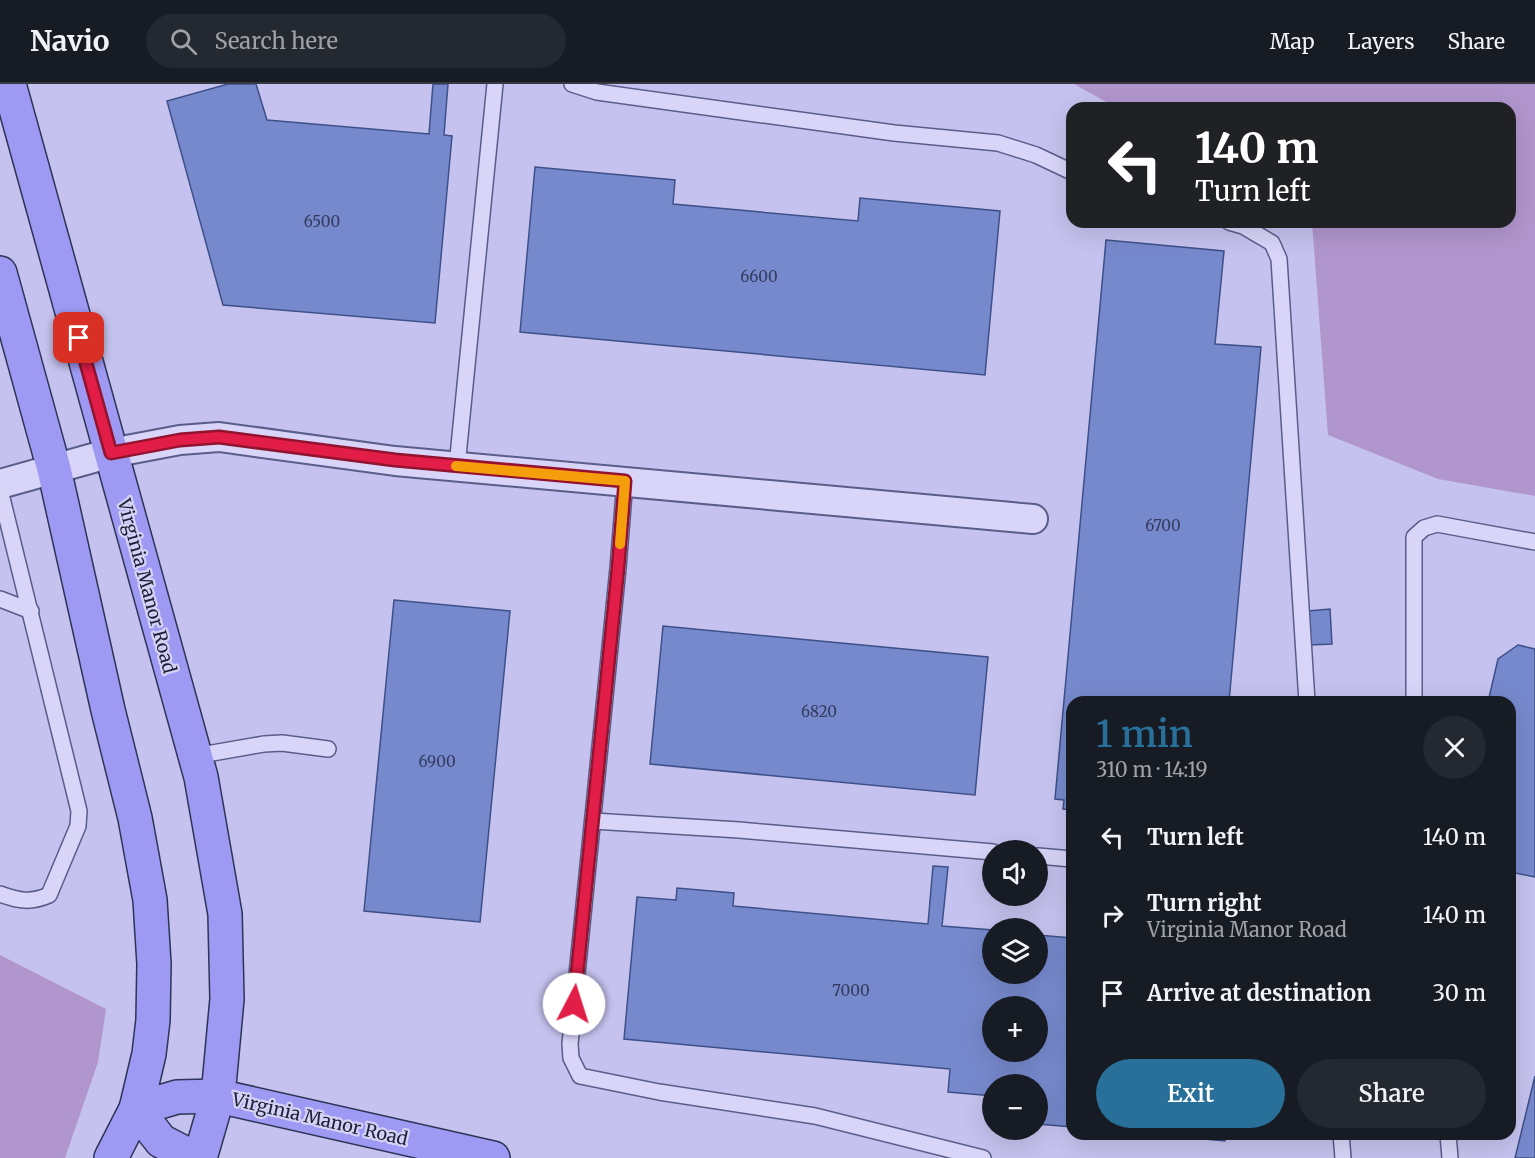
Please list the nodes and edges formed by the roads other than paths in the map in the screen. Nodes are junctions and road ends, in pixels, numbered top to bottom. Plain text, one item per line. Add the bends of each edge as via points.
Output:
1 (9, 84) edge
2 (495, 84) edge
3 (572, 84) edge
4 (1066, 169) edge
5 (1247, 228) edge
6 (0, 273) edge
7 (111, 453) junction
8 (457, 466) junction
9 (54, 469) junction
10 (625, 481) junction
11 (0, 484) edge
12 (0, 490) edge
13 (1033, 519) dead end
14 (1535, 542) edge
15 (0, 599) edge
16 (31, 611) junction
17 (1307, 696) edge
18 (1414, 696) edge
19 (327, 749) dead end
20 (195, 756) junction
21 (593, 821) junction
22 (982, 851) edge
23 (1048, 857) edge
24 (1066, 858) edge
25 (0, 894) edge
26 (218, 1096) junction
27 (136, 1109) junction
28 (1341, 1140) edge
29 (1448, 1140) edge
30 (111, 1158) edge
31 (194, 1158) edge
32 (201, 1158) edge
33 (493, 1158) edge
34 (983, 1158) edge
35 (1342, 1158) edge
36 (1450, 1158) edge

1 - 7 main road, Virginia Manor Road
2 - 8 lane
3 - 4 lane via 608,93 894,133 998,143
5 - 17 lane via 1272,243 1279,259
6 - 9 main road
7 - 8 street via 219,437
7 - 9 street
7 - 20 main road, Virginia Manor Road
8 - 10 street
9 - 11 street
9 - 27 main road via 135,818 150,900 153,1020
10 - 13 street
10 - 21 lane
12 - 16 lane
14 - 18 lane via 1437,524 1414,537
15 - 16 lane
16 - 25 lane via 75,792 78,826 50,895 37,901 20,901
19 - 20 lane via 282,743
20 - 26 main road, Virginia Manor Road via 225,914 226,999
21 - 22 lane
21 - 34 lane via 570,1044 571,1058 580,1076 815,1116
23 - 24 lane
26 - 27 main road, Virginia Manor Road via 177,1097
26 - 32 main road
26 - 33 main road, Virginia Manor Road
27 - 30 main road
27 - 31 main road via 161,1141
28 - 35 lane
29 - 36 lane

